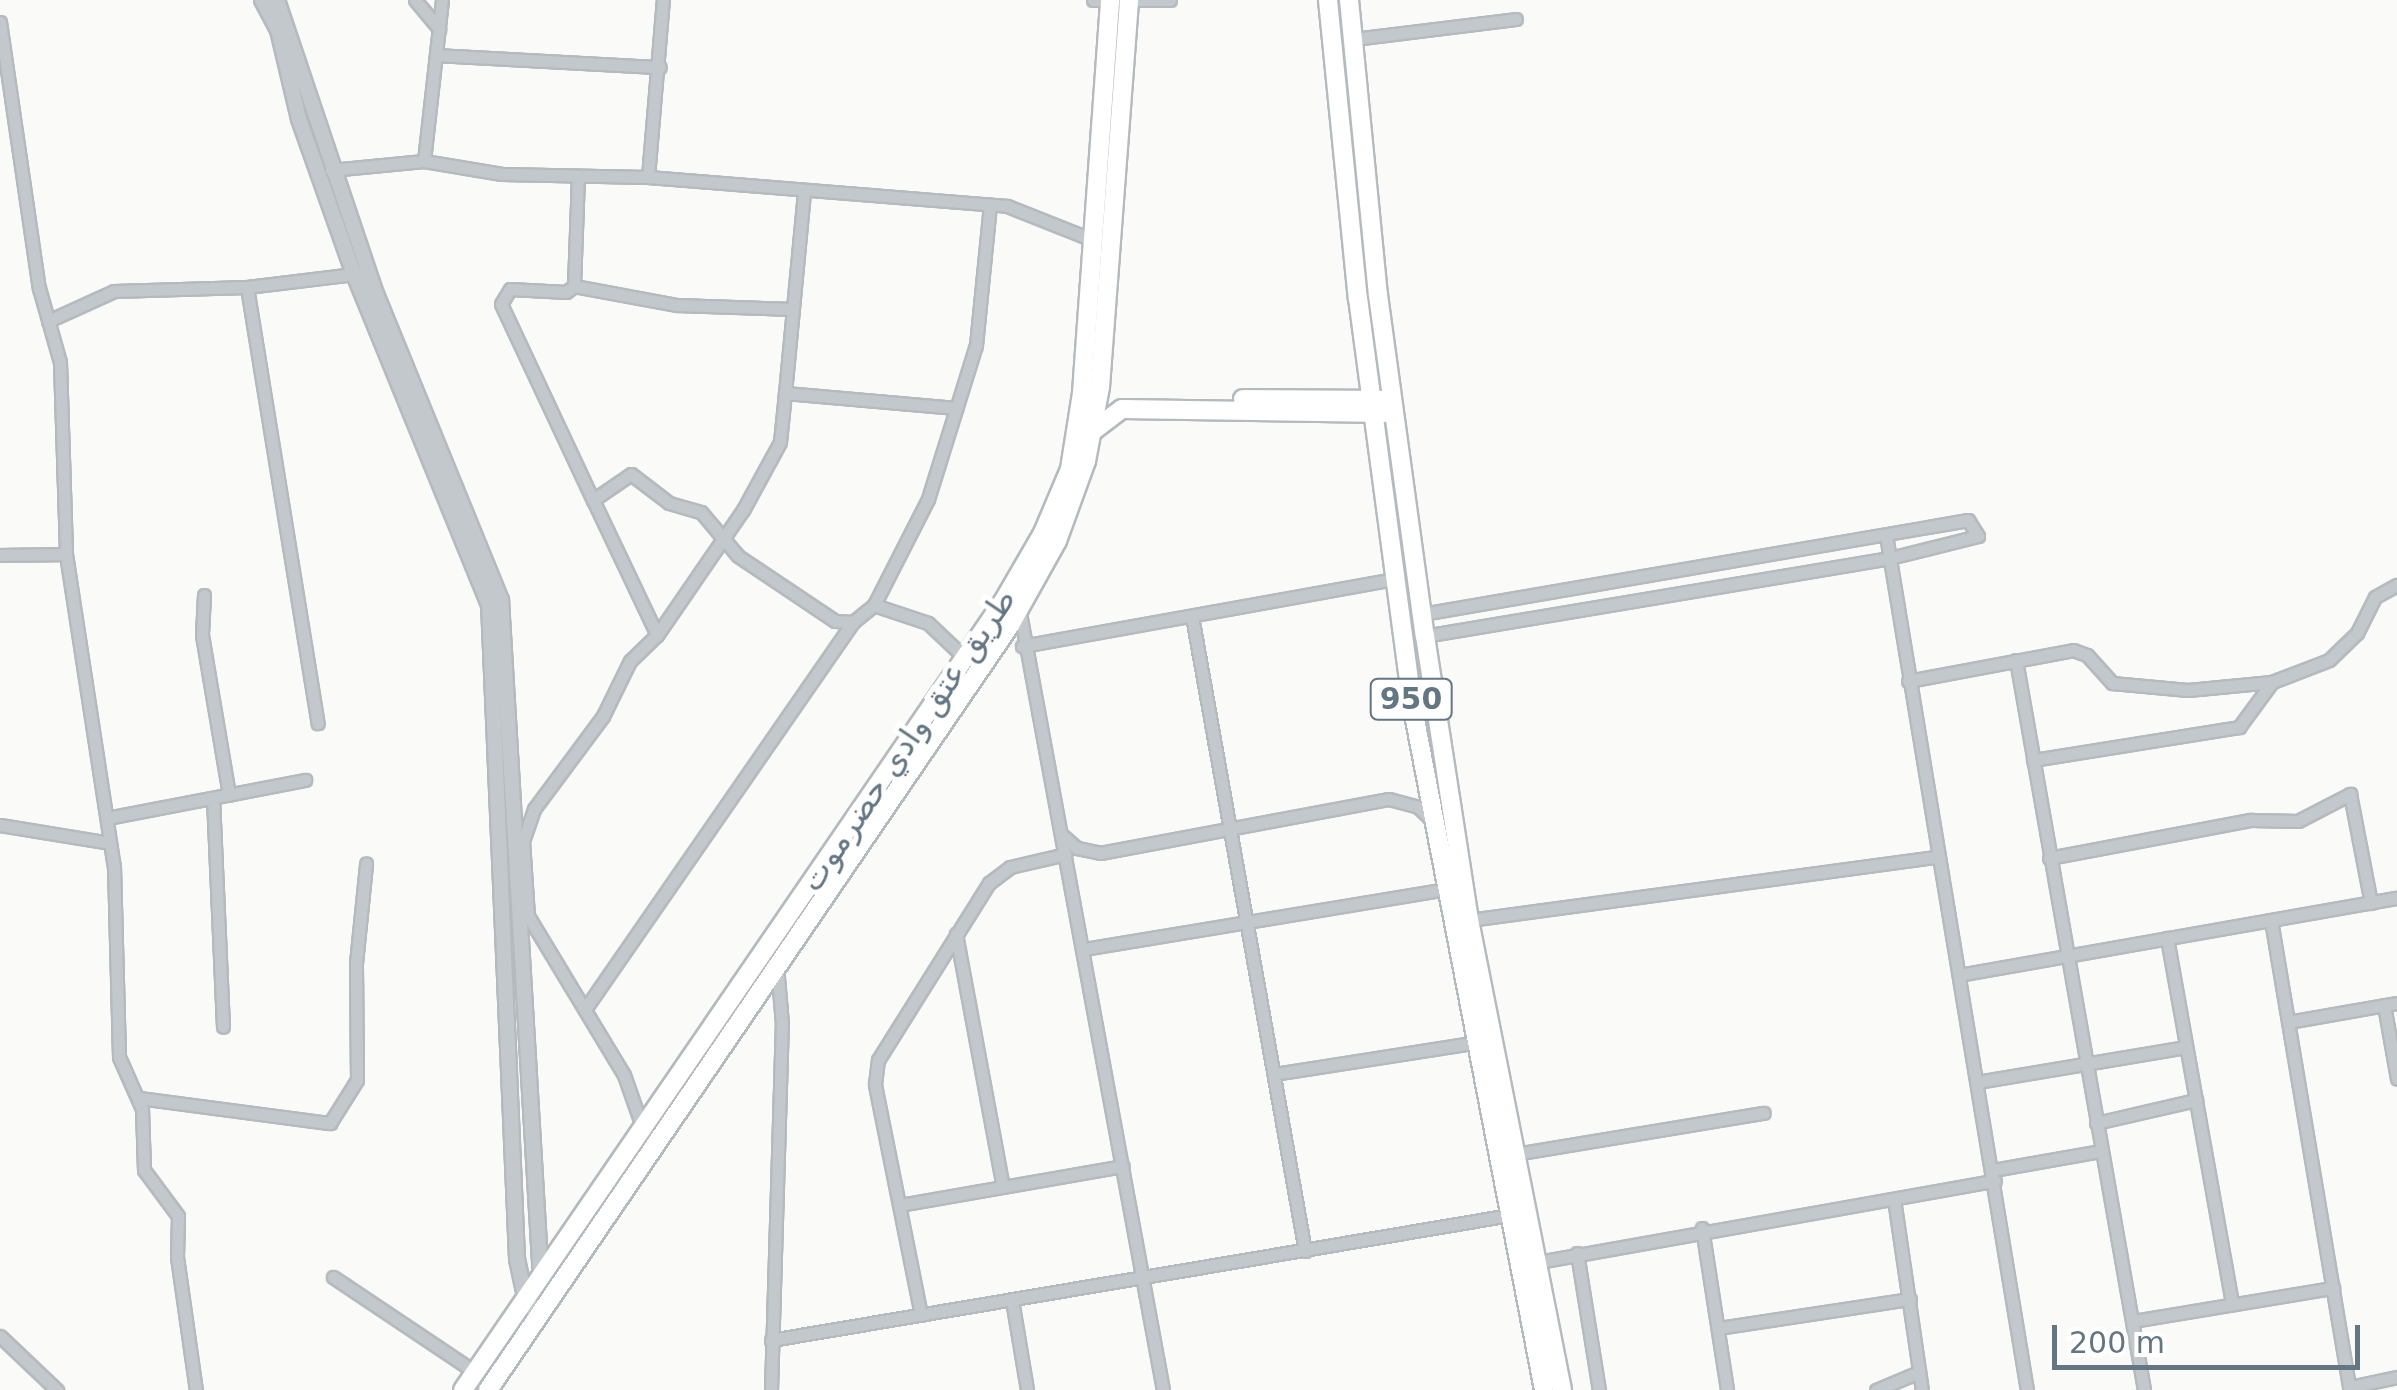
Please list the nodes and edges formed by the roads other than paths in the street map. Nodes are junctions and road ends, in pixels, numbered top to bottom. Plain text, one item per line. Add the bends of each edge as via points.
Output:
1 (262, 0) edge
2 (277, 0) edge
3 (415, 0) edge
4 (442, 0) edge
5 (663, 0) edge
6 (1170, 0) edge
7 (1328, 0) edge
8 (1350, 0) edge
9 (1114, 2) edge
10 (1516, 19) dead end
11 (0, 22) edge
12 (439, 29) junction
13 (1353, 38) junction
14 (436, 55) junction
15 (660, 67) junction
16 (424, 160) junction
17 (331, 170) junction
18 (578, 176) junction
19 (648, 177) junction
20 (804, 191) junction
21 (990, 206) junction
22 (1093, 240) junction
23 (354, 274) junction
24 (574, 286) junction
25 (247, 287) junction
26 (793, 309) junction
27 (48, 321) junction
28 (1100, 380) junction
29 (785, 394) junction
30 (1372, 406) junction
31 (1393, 407) junction
32 (956, 408) junction
33 (1093, 430) junction
34 (593, 500) junction
35 (1056, 523) junction
36 (1886, 535) junction
37 (722, 537) junction
38 (66, 554) junction
39 (0, 555) edge
40 (1890, 558) junction
41 (1395, 579) junction
42 (2397, 585) edge
43 (204, 595) dead end
44 (1023, 604) junction
45 (874, 605) junction
46 (1422, 614) junction
47 (1192, 616) junction
48 (854, 622) junction
49 (657, 635) junction
50 (1425, 636) junction
51 (1024, 649) junction
52 (991, 652) junction
53 (965, 658) junction
54 (2016, 660) junction
55 (1908, 682) junction
56 (2272, 682) junction
57 (318, 723) dead end
58 (2033, 760) junction
59 (305, 780) dead end
60 (230, 794) junction
61 (212, 798) junction
62 (106, 818) junction
63 (1432, 820) junction
64 (0, 825) edge
65 (1230, 829) junction
66 (1062, 835) junction
67 (110, 843) junction
68 (1066, 854) junction
69 (1938, 857) junction
70 (2050, 858) junction
71 (366, 864) dead end
72 (1445, 889) junction
73 (2397, 898) edge
74 (2372, 902) junction
75 (1468, 920) junction
76 (2270, 920) junction
77 (1246, 921) junction
78 (956, 934) junction
79 (2166, 938) junction
80 (1084, 949) junction
81 (2064, 956) junction
82 (776, 966) junction
83 (1958, 975) junction
84 (2390, 1004) edge
85 (585, 1008) junction
86 (2288, 1022) junction
87 (222, 1026) dead end
88 (1472, 1043) junction
89 (2186, 1047) junction
90 (2084, 1064) junction
91 (1274, 1074) junction
92 (2397, 1079) edge
93 (1977, 1082) junction
94 (139, 1098) junction
95 (2196, 1100) junction
96 (1764, 1114) dead end
97 (2096, 1123) junction
98 (642, 1129) junction
99 (656, 1143) junction
100 (2101, 1151) junction
101 (1515, 1154) junction
102 (1122, 1166) junction
103 (1994, 1176) junction
104 (1003, 1187) junction
105 (1894, 1199) junction
106 (900, 1205) junction
107 (1518, 1214) junction
108 (1702, 1228) junction
109 (1305, 1251) junction
110 (1577, 1253) junction
111 (1538, 1262) junction
112 (333, 1277) dead end
113 (540, 1277) junction
114 (1142, 1278) junction
115 (2333, 1288) junction
116 (525, 1296) junction
117 (552, 1298) junction
118 (1910, 1299) junction
119 (1012, 1300) junction
120 (2232, 1304) junction
121 (538, 1316) junction
122 (921, 1316) junction
123 (2133, 1321) junction
124 (1718, 1328) junction
125 (0, 1336) edge
126 (771, 1340) junction
127 (475, 1372) junction
128 (1918, 1372) junction
129 (2397, 1377) edge
130 (42, 1385) edge
131 (2350, 1389) edge
132 (56, 1390) edge
133 (196, 1390) edge
134 (463, 1390) edge
135 (488, 1390) edge
136 (772, 1390) edge
137 (1027, 1390) edge
138 (1163, 1390) edge
139 (1544, 1390) edge
140 (1562, 1390) edge
141 (1599, 1390) edge
142 (1727, 1390) edge
143 (1876, 1390) edge
144 (1922, 1390) edge
145 (2027, 1390) edge
146 (2144, 1390) edge

1 - 23 street via 278,30 299,118
2 - 17 street
3 - 12 street
4 - 12 street
5 - 15 street
6 - 9 street
7 - 30 main road, 950 / 950
8 - 13 main road, 950
9 - 22 main road, طريق عتق وادي حضرموت
9 - 28 main road, طريق عتق وادي حضرموت
10 - 13 street
11 - 27 street
12 - 14 street
13 - 31 main road, 950
14 - 15 street
14 - 16 street
15 - 19 street
16 - 17 street
16 - 18 street via 488,172
17 - 113 street via 501,600
18 - 19 street
18 - 24 street
19 - 20 street
20 - 21 street
20 - 26 street
21 - 22 street via 1042,215
21 - 32 street via 976,345
22 - 35 main road, طريق عتق وادي حضرموت via 1079,419
23 - 25 street
23 - 116 street via 488,604 495,642 517,1259
24 - 26 street via 677,305
24 - 34 street via 566,292 510,289 501,304
25 - 27 street via 114,291
25 - 57 street
26 - 29 street
27 - 38 street via 60,362
28 - 30 main road via 1130,398
28 - 33 main road, طريق عتق وادي حضرموت
29 - 32 street
29 - 37 street via 772,462
30 - 31 main road
30 - 33 main road via 1122,409
30 - 41 main road, 950 / 950
31 - 46 main road, 950
32 - 45 street via 928,499
33 - 35 main road, طريق عتق وادي حضرموت
34 - 37 street via 630,474 669,503 701,512
34 - 49 street
35 - 44 main road, طريق عتق وادي حضرموت
35 - 53 main road, طريق عتق وادي حضرموت
36 - 40 street
36 - 40 street via 1968,520 1978,536
36 - 46 street
37 - 48 street via 793,598 835,621
37 - 49 street
38 - 39 street
38 - 62 street
40 - 50 street
40 - 55 street
41 - 47 street
41 - 63 main road, 950 / 950
42 - 56 street via 2375,597 2357,633 2329,660
43 - 60 street via 202,635
44 - 51 street
44 - 52 main road, طريق عتق وادي حضرموت
45 - 48 street
45 - 53 street via 928,623
46 - 50 main road, 950
47 - 51 street
47 - 65 street
48 - 85 street
49 - 85 street via 630,662 603,716 534,809 523,842 528,916
50 - 75 main road, 950
51 - 52 street
51 - 66 street
52 - 82 main road, طريق عتق وادي حضرموت
53 - 98 main road, طريق عتق وادي حضرموت
54 - 55 street
54 - 56 street via 2073,650 2087,654 2112,683 2188,690
54 - 58 street
55 - 69 street
56 - 58 street via 2239,727
58 - 70 street
59 - 60 street
60 - 61 street
61 - 62 street
61 - 87 street
62 - 67 street
63 - 65 street via 1418,807 1390,799
63 - 72 main road, 950 / 950
64 - 67 street
65 - 66 street via 1100,853 1077,848
65 - 77 street
66 - 68 street
67 - 94 street via 119,1057
68 - 78 street via 1002,871
68 - 80 street
69 - 75 street
69 - 83 street
70 - 74 street via 2251,820 2298,822 2350,794
70 - 81 street
71 - 94 street via 356,963 357,1080 330,1123
72 - 77 street
72 - 88 main road, 950 / 950
73 - 74 street
74 - 76 street
75 - 101 main road, 950
76 - 79 street
76 - 86 street
77 - 80 street
77 - 91 street
78 - 104 street
78 - 106 street via 876,1069
79 - 81 street
79 - 89 street
80 - 102 street
81 - 83 street
81 - 90 street
82 - 99 main road, طريق عتق وادي حضرموت
82 - 126 street via 782,1024
83 - 93 street
84 - 86 street
84 - 92 street
85 - 98 street via 624,1076
86 - 115 street
88 - 91 street
88 - 107 main road, 950 / 950
89 - 90 street
89 - 95 street
90 - 93 street
90 - 97 street
91 - 109 street
93 - 103 street
94 - 133 street via 144,1170 178,1216 177,1257
95 - 97 street
95 - 120 street
96 - 101 street
97 - 100 street
98 - 99 street
98 - 113 main road, طريق عتق وادي حضرموت
99 - 117 main road, طريق عتق وادي حضرموت
100 - 103 street
100 - 123 street
101 - 107 main road, 950
102 - 104 street
102 - 114 street
103 - 105 street
103 - 145 street
104 - 106 street
105 - 108 street
105 - 118 street
106 - 122 street
107 - 109 street
107 - 111 main road, 950
107 - 139 main road, 950 / 950
108 - 110 street
108 - 124 street
109 - 114 street
110 - 111 street
110 - 141 street
111 - 140 main road, 950
112 - 127 street
113 - 116 main road, طريق عتق وادي حضرموت
113 - 117 street
114 - 119 street
114 - 138 street
115 - 120 street
115 - 131 street
116 - 121 street
116 - 127 main road, طريق عتق وادي حضرموت
117 - 121 main road, طريق عتق وادي حضرموت
118 - 124 street
118 - 128 street
119 - 122 street
119 - 137 street
120 - 123 street
121 - 135 main road, طريق عتق وادي حضرموت
122 - 126 street
123 - 146 street
124 - 142 street
125 - 130 street
126 - 136 street
127 - 134 main road, طريق عتق وادي حضرموت
128 - 143 street
128 - 144 street
129 - 131 street
130 - 132 street

